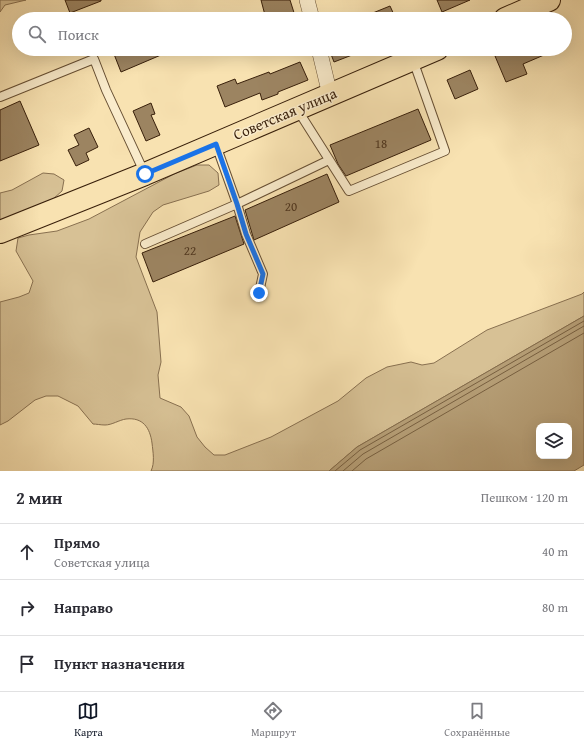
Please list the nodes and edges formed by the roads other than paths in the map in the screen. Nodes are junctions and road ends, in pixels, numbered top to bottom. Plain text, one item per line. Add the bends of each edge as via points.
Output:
1 (307, 0) edge
2 (549, 0) edge
3 (310, 12) edge
4 (521, 12) edge
5 (321, 56) edge
6 (422, 56) edge
7 (413, 60) junction
8 (330, 95) junction
9 (0, 97) edge
10 (296, 109) junction
11 (216, 144) junction
12 (329, 160) junction
13 (145, 174) junction
14 (237, 204) junction
15 (0, 232) edge
16 (145, 244) dead end
17 (259, 293) dead end

1 - 3 street
2 - 4 main road
5 - 8 street
6 - 7 main road, Советская улица
7 - 8 main road, Советская улица
7 - 12 lane via 445,151 349,191
8 - 10 main road, Советская улица
9 - 13 lane via 94,60
10 - 11 main road, Советская улица
10 - 12 lane
11 - 13 main road, Советская улица
11 - 14 lane
12 - 14 lane
13 - 15 main road, Советская улица
14 - 16 lane
14 - 17 lane via 246,234 263,274

